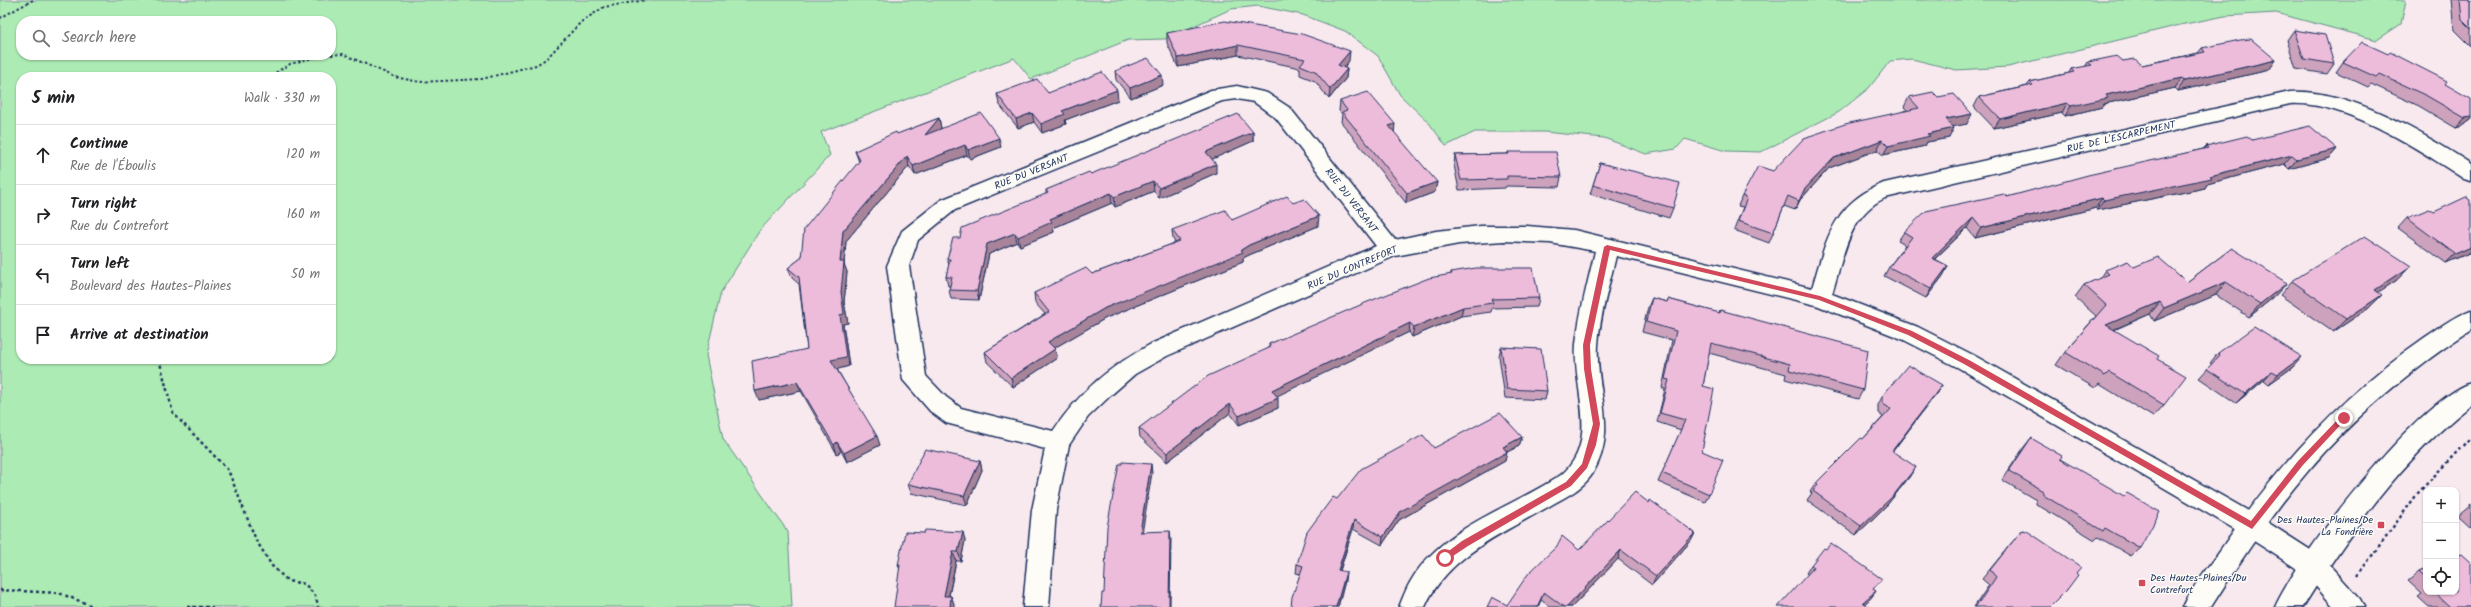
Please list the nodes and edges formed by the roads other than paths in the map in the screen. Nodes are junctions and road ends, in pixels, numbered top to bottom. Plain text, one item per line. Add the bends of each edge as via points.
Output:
1 (2471, 174) edge
2 (1607, 247) junction
3 (1390, 249) junction
4 (1820, 298) junction
5 (2471, 319) edge
6 (2471, 392) edge
7 (1058, 442) junction
8 (2252, 526) junction
9 (2314, 566) junction
10 (1036, 607) edge
11 (1412, 607) edge
12 (2196, 607) edge
13 (2288, 607) edge
14 (2351, 607) edge

1 - 4 street, RUE DE L'ESCARPEMENT via 2430,147 2346,106 2308,97 2290,98 1891,188 1870,197 1856,209 1844,225
2 - 3 street, RUE DU CONTREFORT via 1574,238 1538,233 1507,233 1464,234 1429,239
2 - 4 street, RUE DU CONTREFORT
2 - 11 street via 1586,345 1587,369 1596,424 1584,466 1568,484 1465,543 1445,558 1428,577
3 - 7 street, RUE DU CONTREFORT via 1158,350 1127,368 1080,410
3 - 7 street, RUE DU VERSANT via 1283,113 1263,97 1249,92 1218,96 948,205 909,236 898,266 915,380 938,404 954,416
4 - 8 street, RUE DU CONTREFORT via 1910,333 1967,362
5 - 8 street via 2427,347 2344,418 2300,463
6 - 9 street via 2420,435 2384,474
7 - 10 street, RUE DU CONTREFORT via 1044,510
8 - 9 street, RUE DU CONTREFORT
8 - 12 street
9 - 13 street
9 - 14 street, RUE DU CONTREFORT

